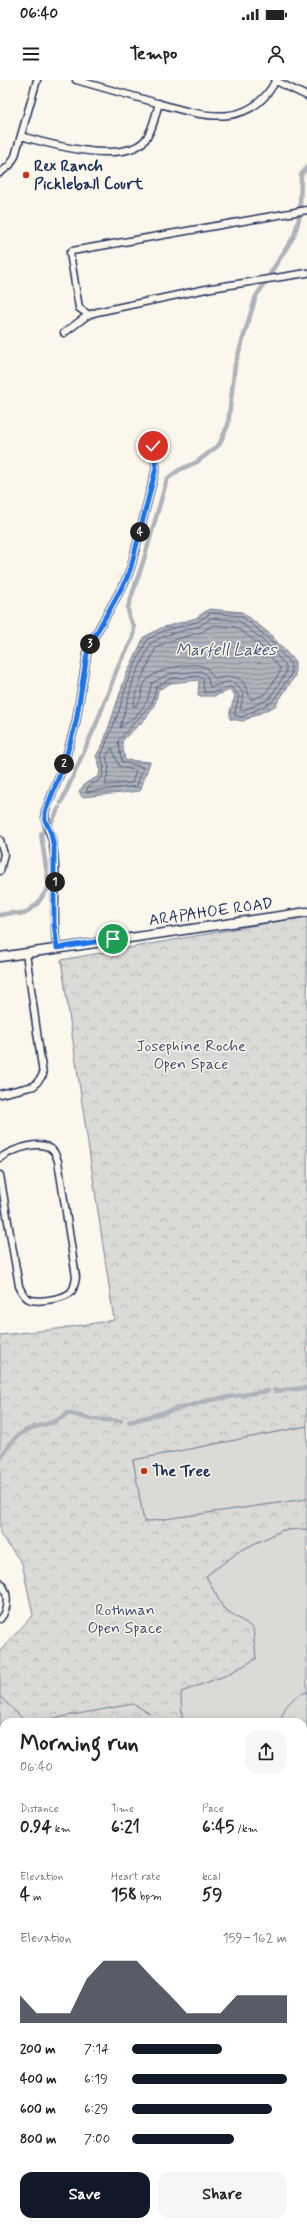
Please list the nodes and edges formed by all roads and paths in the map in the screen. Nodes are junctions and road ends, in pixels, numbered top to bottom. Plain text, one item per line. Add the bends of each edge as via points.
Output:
1 (37, 80) edge
2 (76, 80) edge
3 (276, 80) edge
4 (307, 96) edge
5 (159, 103) junction
6 (21, 136) junction
7 (0, 173) edge
8 (307, 210) edge
9 (307, 273) edge
10 (89, 315) junction
11 (64, 333) dead end
12 (153, 446) dead end
13 (0, 840) edge
14 (0, 871) edge
15 (307, 912) edge
16 (57, 948) junction
17 (26, 953) junction
18 (0, 957) edge
19 (0, 1094) edge
20 (0, 1158) edge
21 (0, 1175) edge
22 (0, 1582) edge
23 (0, 1619) edge

1 - 6 street
2 - 5 street
3 - 4 street
3 - 5 street via 264,98 255,105 228,116 207,116
5 - 6 street via 152,128 144,140 129,150 70,150
6 - 7 street via 16,156 10,166
8 - 10 street via 72,251 70,253 79,308
9 - 10 street via 211,288
10 - 11 street
12 - 16 street via 156,468 131,567 88,648 74,729 64,764 45,812 54,848 54,923
13 - 14 street via 4,854
15 - 16 main road, ARAPAHOE ROAD
16 - 17 main road, ARAPAHOE ROAD
17 - 18 main road, ARAPAHOE ROAD
17 - 19 street via 43,1075 34,1086
20 - 21 street via 10,1152 40,1146 48,1147 54,1152 58,1161 76,1277 74,1286 66,1295 30,1300 18,1286
22 - 23 street via 7,1604

